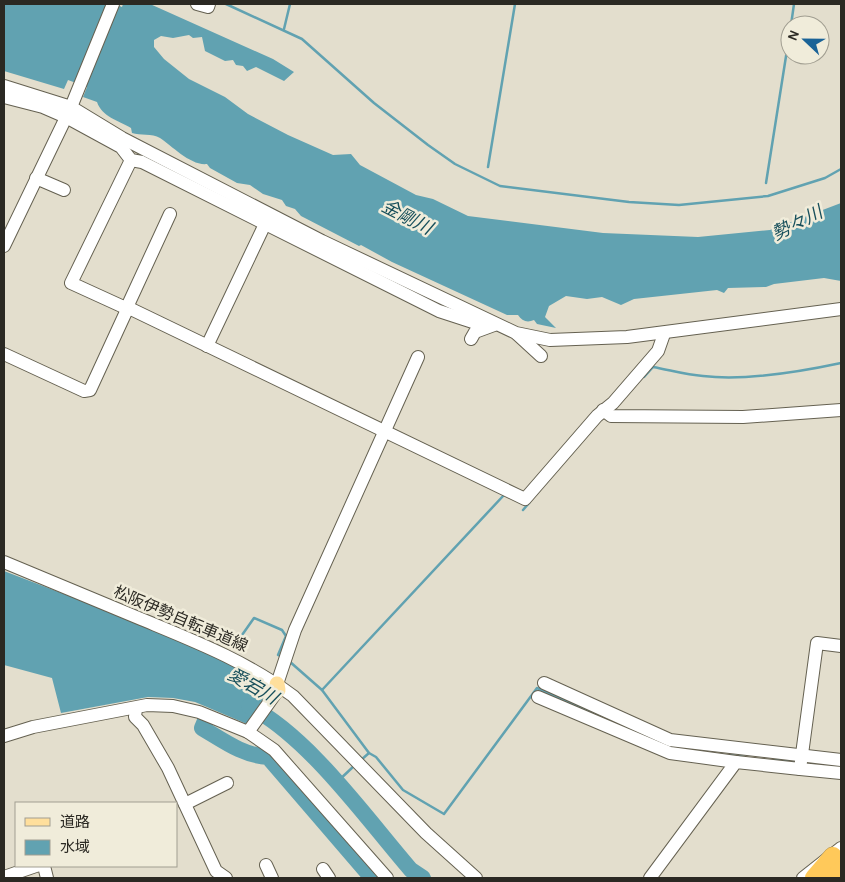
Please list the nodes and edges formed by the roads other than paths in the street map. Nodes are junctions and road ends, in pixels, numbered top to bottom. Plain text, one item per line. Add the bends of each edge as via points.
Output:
1 (113, 4) edge
2 (197, 4) edge
3 (209, 4) edge
4 (4, 86) edge
5 (4, 97) edge
6 (70, 109) junction
7 (131, 160) junction
8 (36, 178) junction
9 (64, 190) dead end
10 (170, 214) dead end
11 (265, 224) junction
12 (4, 246) edge
13 (128, 309) junction
14 (841, 309) edge
15 (494, 325) junction
16 (516, 334) junction
17 (664, 334) junction
18 (471, 339) dead end
19 (207, 346) junction
20 (4, 354) edge
21 (541, 356) dead end
22 (418, 357) dead end
23 (841, 410) edge
24 (606, 413) junction
25 (384, 431) junction
26 (4, 562) edge
27 (841, 646) edge
28 (544, 683) dead end
29 (278, 687) junction
30 (538, 697) dead end
31 (136, 708) junction
32 (248, 732) junction
33 (4, 736) edge
34 (841, 760) edge
35 (736, 762) junction
36 (801, 762) junction
37 (841, 774) edge
38 (227, 783) dead end
39 (185, 804) junction
40 (839, 858) edge
41 (266, 865) dead end
42 (33, 867) edge
43 (4, 877) edge
44 (226, 878) edge
45 (272, 878) edge
46 (388, 878) edge
47 (476, 878) edge
48 (650, 878) edge
49 (803, 878) edge
50 (814, 878) edge
51 (834, 878) edge

1 - 6 street
2 - 3 street via 208,7
4 - 6 street
5 - 6 street via 43,107
6 - 7 street via 122,148
6 - 8 street
6 - 15 street via 270,214
7 - 11 street via 142,162
7 - 13 street via 71,283
8 - 9 street
8 - 12 street
10 - 13 street
11 - 15 street via 438,312 482,325
11 - 19 street
13 - 19 street
13 - 20 street via 90,390 84,391
14 - 17 street
15 - 16 street
15 - 18 street via 475,332
16 - 17 street via 578,341
16 - 21 street
17 - 24 street via 658,351
19 - 25 street
22 - 25 street
23 - 24 street via 744,417
24 - 25 street via 526,498
25 - 29 street via 284,659
26 - 29 street, 松阪伊勢自転車道線 via 206,645 249,666
27 - 36 street via 817,644
28 - 36 street via 670,740
29 - 32 street
29 - 47 street, 松阪伊勢自転車道線 via 293,696 426,832
30 - 35 street via 670,753
31 - 32 street via 147,704 186,708
31 - 33 street via 116,709
31 - 39 street via 135,717 153,742
32 - 46 street via 274,750
34 - 36 street
35 - 36 street
35 - 48 street
36 - 37 street
38 - 39 street
39 - 44 street via 216,872
40 - 49 street via 812,870
40 - 50 highway
40 - 51 highway
41 - 45 street
42 - 43 street

